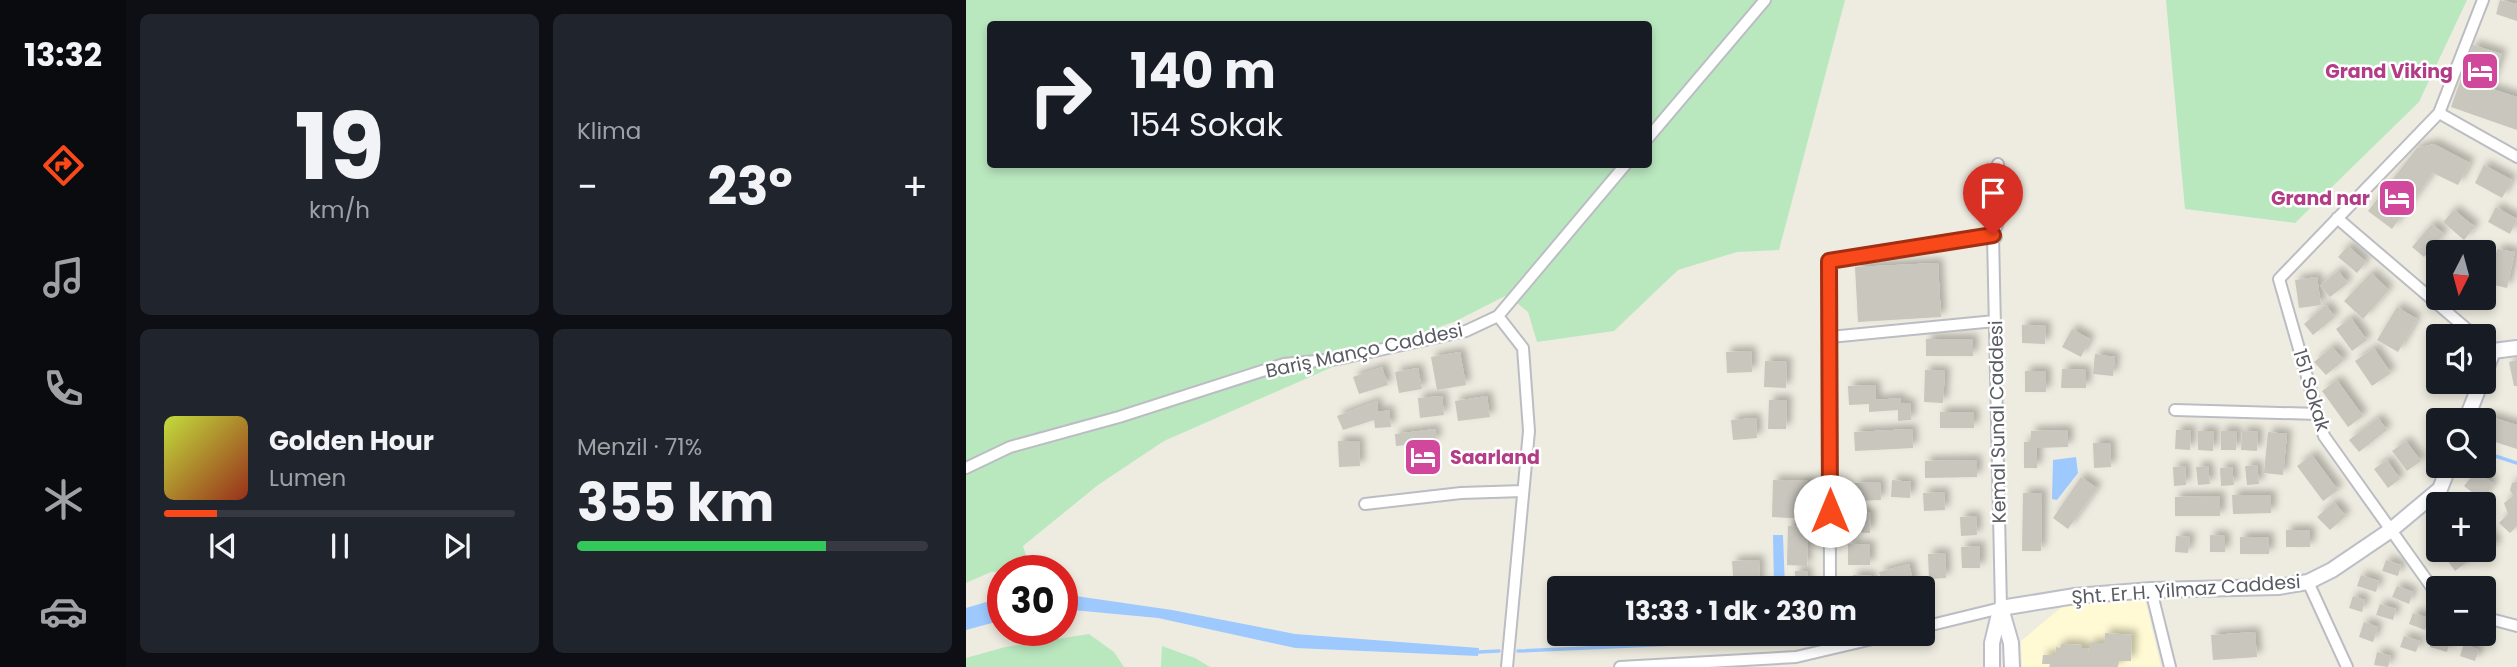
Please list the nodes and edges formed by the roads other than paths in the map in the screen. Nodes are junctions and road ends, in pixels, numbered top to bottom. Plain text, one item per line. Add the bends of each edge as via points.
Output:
1 (1765, 0) edge
2 (2483, 0) edge
3 (2439, 113) junction
4 (1652, 133) edge
5 (2517, 157) edge
6 (1998, 164) dead end
7 (1623, 168) edge
8 (2337, 218) junction
9 (1996, 236) junction
10 (1498, 316) junction
11 (1994, 321) junction
12 (2461, 324) edge
13 (1830, 337) junction
14 (2496, 347) edge
15 (2517, 348) edge
16 (2175, 410) dead end
17 (2318, 414) junction
18 (966, 468) edge
19 (2444, 478) edge
20 (1524, 491) junction
21 (1365, 504) dead end
22 (2391, 530) junction
23 (1830, 576) edge
24 (2426, 579) edge
25 (2308, 582) junction
26 (2151, 590) junction
27 (2001, 608) junction
28 (2496, 620) edge
29 (1935, 623) edge
30 (2517, 626) edge
31 (1843, 646) edge
32 (1830, 649) joint
33 (1507, 667) edge
34 (1620, 667) edge
35 (1993, 667) edge
36 (2012, 667) edge
37 (2170, 667) edge
38 (2347, 667) edge

1 - 4 street
2 - 3 street
3 - 5 street
3 - 8 street
6 - 9 street, Kemal Sunal Caddesi via 2002,212
7 - 10 street
8 - 12 street
8 - 17 street, 151 Sokak via 2279,279
9 - 11 street, Kemal Sunal Caddesi
9 - 13 street via 1829,261
10 - 18 street, Bariş Manço Caddesi via 1466,331 1338,359 1284,363 1010,447
10 - 20 street via 1523,348 1529,431
11 - 13 street
11 - 27 street, Kemal Sunal Caddesi
13 - 23 street
14 - 15 street
16 - 17 street
17 - 22 street, 151 Sokak via 2324,436
19 - 22 street, Şht. Er H. Yilmaz Caddesi via 2440,489
20 - 21 street
20 - 33 street
22 - 24 street, 151 Sokak
22 - 25 street, Şht. Er H. Yilmaz Caddesi
25 - 26 street, Şht. Er H. Yilmaz Caddesi
25 - 38 street
26 - 27 street, Şht. Er H. Yilmaz Caddesi
26 - 37 street
27 - 29 street, Şht. Er H. Yilmaz Caddesi
27 - 35 street, Kemal Sunal Caddesi via 1992,643
27 - 36 street, Kemal Sunal Caddesi
28 - 30 street
31 - 32 street
32 - 34 street via 1796,656

